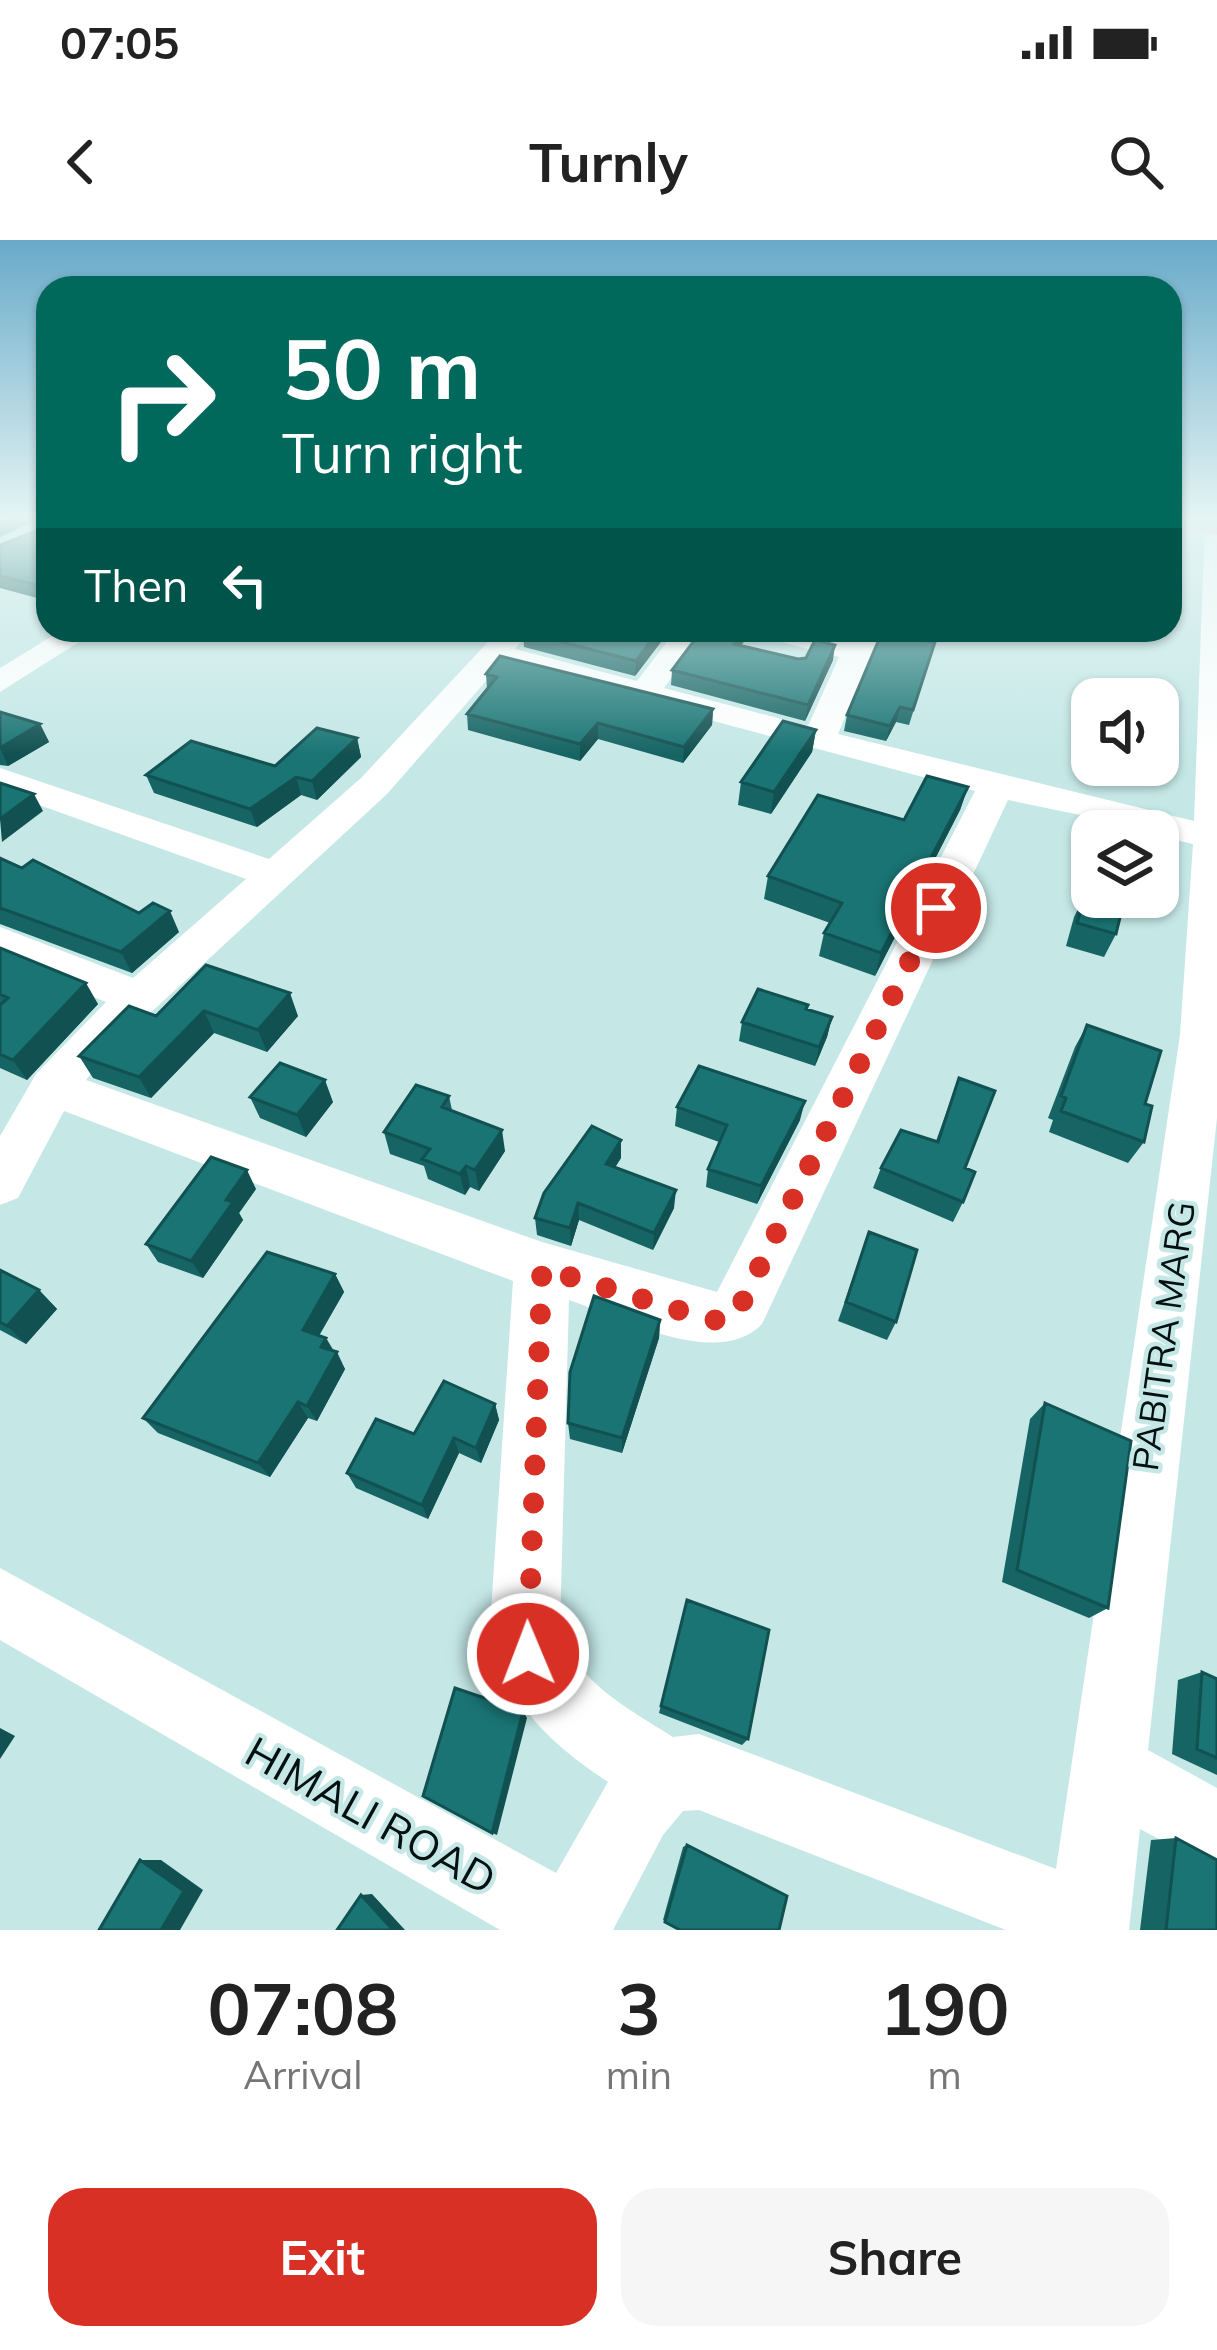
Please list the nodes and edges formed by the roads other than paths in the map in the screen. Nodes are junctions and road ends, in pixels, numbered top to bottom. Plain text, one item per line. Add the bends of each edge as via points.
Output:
1 (1206, 598) edge
2 (63, 642) edge
3 (505, 642) edge
4 (509, 642) edge
5 (682, 642) edge
6 (861, 642) edge
7 (0, 682) edge
8 (646, 692) junction
9 (819, 739) junction
10 (0, 779) edge
11 (996, 786) junction
12 (1215, 837) edge
13 (278, 876) junction
14 (0, 942) edge
15 (137, 997) junction
16 (53, 1087) junction
17 (0, 1183) edge
18 (542, 1268) junction
19 (0, 1602) edge
20 (1106, 1768) junction
21 (664, 1776) junction
22 (1217, 1831) edge
23 (1089, 1926) edge
24 (570, 1928) edge

1 - 12 street, PABITRA MARG
2 - 7 street
3 - 13 street via 374,786
4 - 8 street
5 - 8 street
6 - 9 street
8 - 9 street
9 - 11 street
10 - 13 street
11 - 12 street
11 - 18 street via 736,1315 704,1318
12 - 20 street, PABITRA MARG via 1204,1035
13 - 15 street
14 - 15 street
15 - 16 street
16 - 17 street
16 - 18 street
18 - 21 street via 528,1654 548,1694
19 - 24 street, HIMALI ROAD
20 - 22 street
20 - 23 street, PABITRA MARG
21 - 23 street via 699,1772
21 - 24 street, HIMALI ROAD via 636,1808

